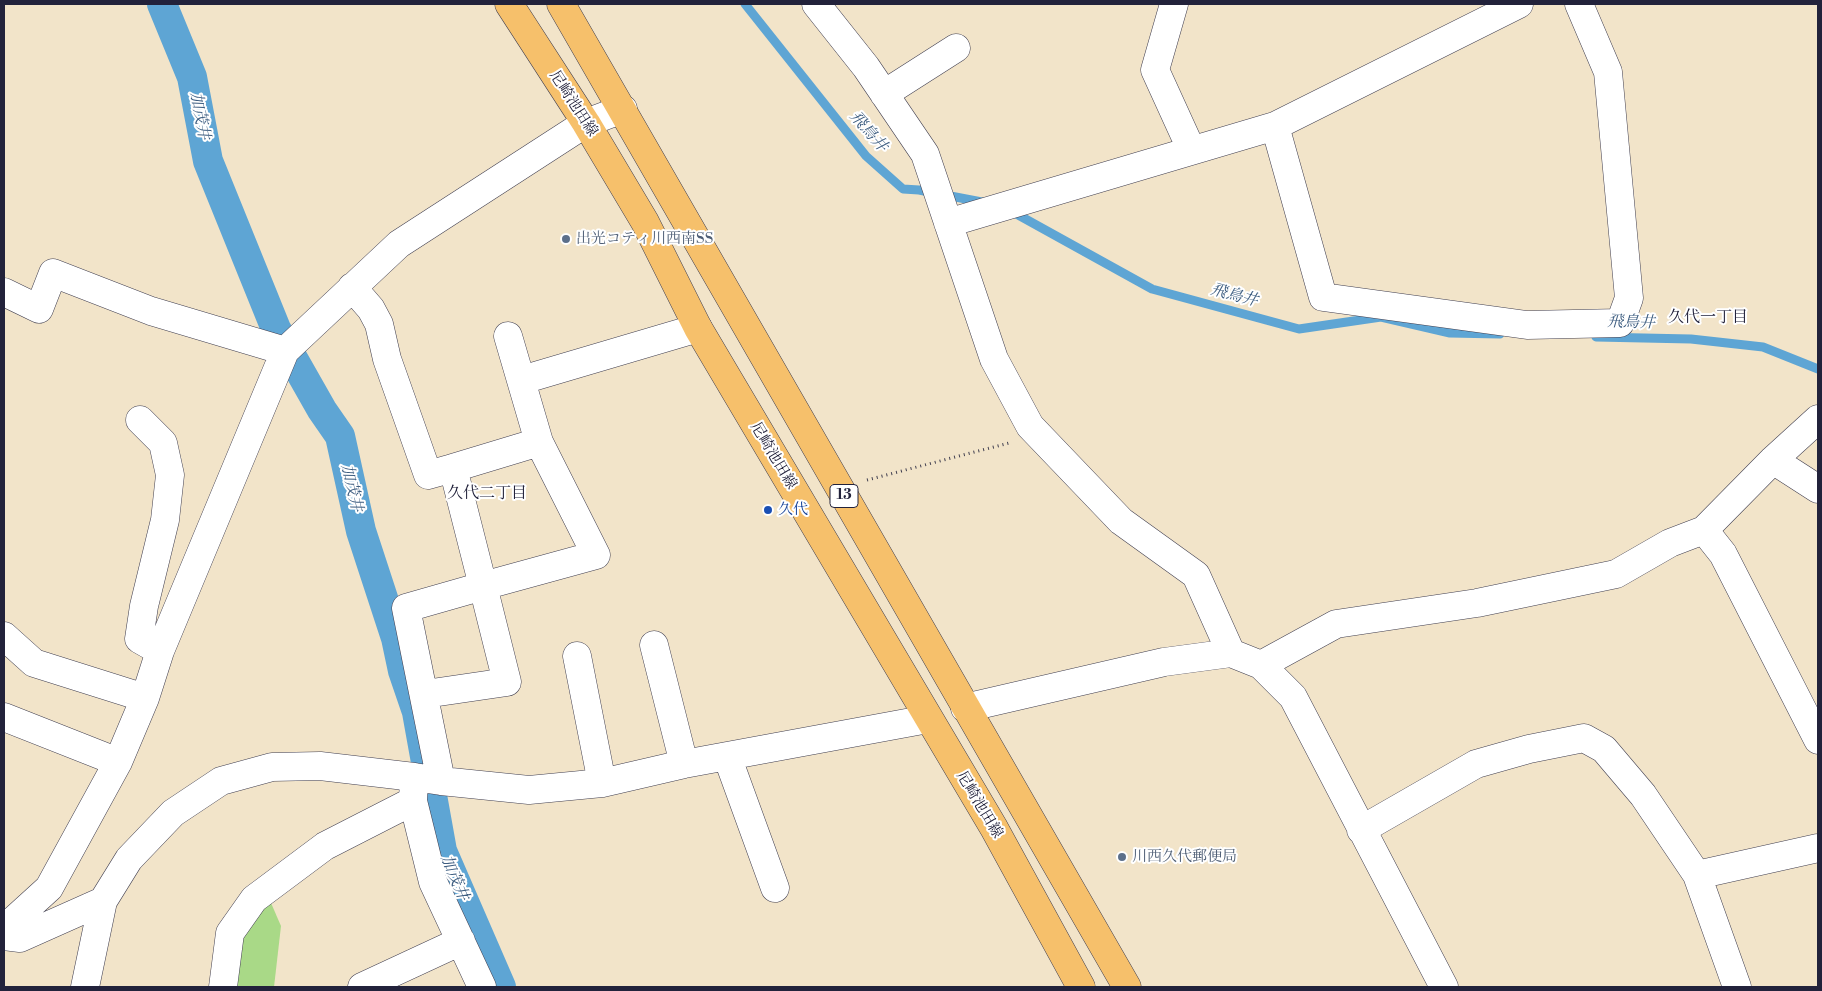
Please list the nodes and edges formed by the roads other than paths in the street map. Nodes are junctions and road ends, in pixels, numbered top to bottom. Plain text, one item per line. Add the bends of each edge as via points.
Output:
1 (509, 4) edge
2 (561, 4) edge
3 (816, 4) edge
4 (1174, 4) edge
5 (1520, 4) edge
6 (1579, 4) edge
7 (956, 48) dead end
8 (884, 94) junction
9 (623, 109) junction
10 (586, 123) junction
11 (1275, 126) junction
12 (1191, 149) junction
13 (948, 223) junction
14 (352, 287) junction
15 (4, 292) edge
16 (698, 328) junction
17 (508, 336) dead end
18 (285, 352) junction
19 (522, 380) junction
20 (1818, 419) edge
21 (140, 420) dead end
22 (539, 442) junction
23 (1773, 460) junction
24 (453, 468) junction
25 (1818, 489) edge
26 (1704, 530) junction
27 (483, 586) junction
28 (4, 636) edge
29 (654, 645) dead end
30 (160, 651) junction
31 (1231, 653) junction
32 (577, 656) dead end
33 (1261, 665) junction
34 (425, 694) junction
35 (145, 698) junction
36 (965, 708) junction
37 (4, 717) edge
38 (928, 719) junction
39 (1818, 740) edge
40 (727, 756) junction
41 (118, 762) junction
42 (684, 764) junction
43 (442, 781) junction
44 (602, 783) junction
45 (413, 789) junction
46 (1361, 830) junction
47 (1818, 848) edge
48 (1697, 876) junction
49 (775, 888) dead end
50 (103, 901) junction
51 (4, 929) edge
52 (4, 936) edge
53 (461, 941) junction
54 (85, 987) edge
55 (223, 987) edge
56 (362, 987) edge
57 (482, 987) edge
58 (1081, 987) edge
59 (1127, 987) edge
60 (1444, 987) edge
61 (1737, 987) edge

1 - 10 main road, 尼崎池田線
2 - 9 main road, 13
3 - 8 street
4 - 12 street via 1155,70
5 - 11 street
6 - 11 street via 1608,72 1629,298 1620,323 1527,325 1323,297
7 - 8 street
8 - 13 street via 925,154
9 - 10 street
9 - 36 main road, 13
10 - 14 street via 399,244
10 - 16 main road, 尼崎池田線 via 645,222
11 - 12 street
12 - 13 street
13 - 31 street via 994,359 1030,426 1121,521 1196,576
14 - 18 street
14 - 24 street via 379,324 428,475
15 - 18 street via 39,309 53,273 151,312
16 - 19 street
16 - 38 main road, 尼崎池田線
17 - 19 street
18 - 30 street
19 - 22 street
20 - 23 street
21 - 30 street via 162,444 170,475 165,520 139,640
22 - 24 street
22 - 27 street via 596,555
23 - 25 street
23 - 26 street
24 - 27 street
26 - 33 street via 1670,543 1616,574 1477,603 1336,624
26 - 39 street via 1723,554
27 - 34 street via 406,608
27 - 34 street via 508,682
28 - 35 street via 34,663
29 - 42 street
30 - 35 street
31 - 33 street
31 - 36 street via 1164,662
32 - 44 street
33 - 46 street via 1293,697
34 - 43 street
35 - 41 street
36 - 59 main road, 13
37 - 41 street
38 - 40 street
38 - 58 main road, 尼崎池田線 via 994,828
40 - 42 street
40 - 49 street
41 - 51 street via 49,888
42 - 44 street
43 - 44 street via 529,790
43 - 45 street
45 - 50 street via 320,766 272,766 221,781 173,813 129,860
45 - 53 street via 433,882
45 - 55 street via 325,846 254,899 230,933
46 - 48 street via 1476,764 1584,738 1604,749 1643,795
46 - 60 street
47 - 48 street
48 - 61 street
50 - 52 street via 20,938
50 - 54 street
53 - 56 street
53 - 57 street

